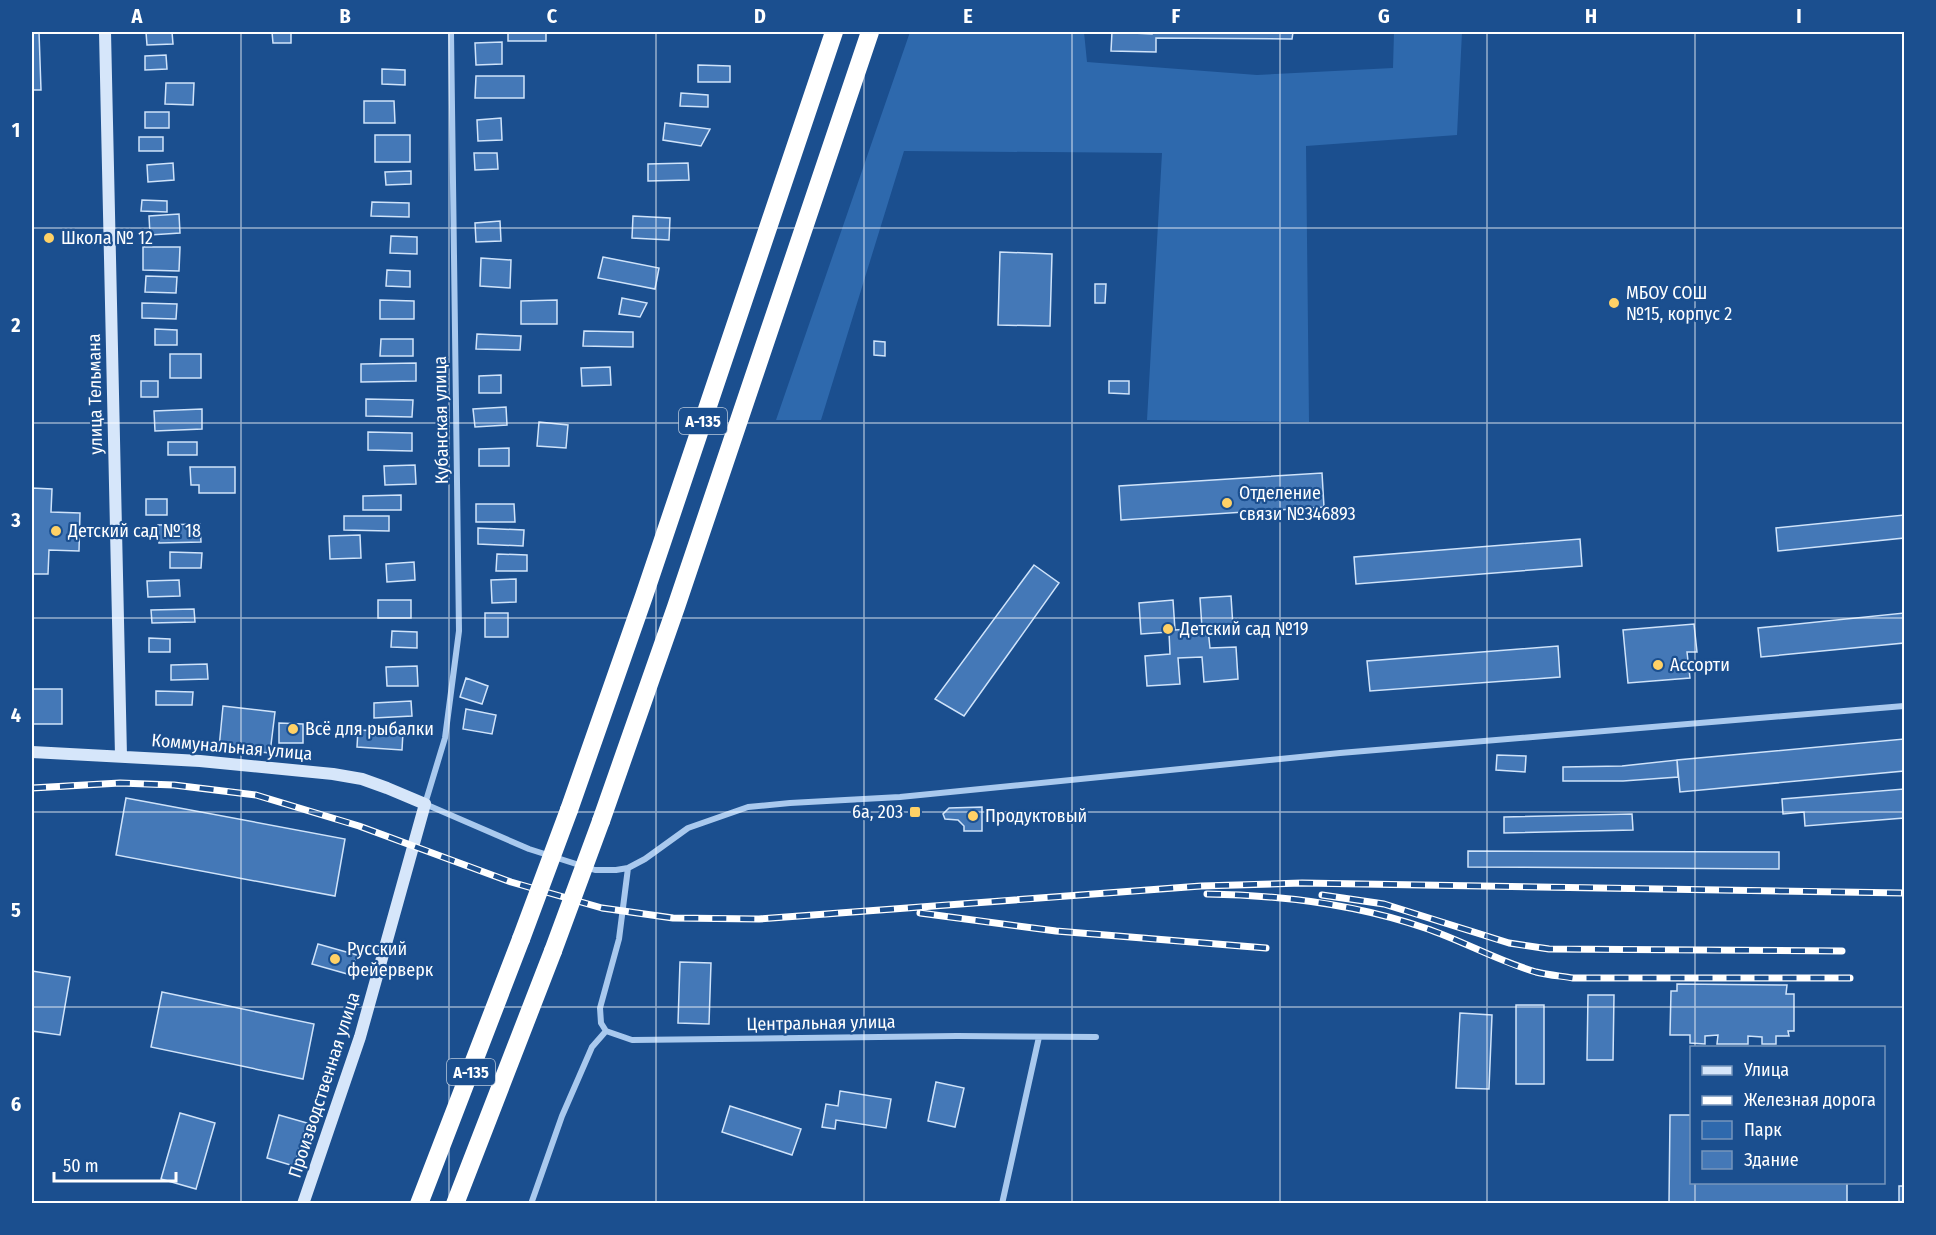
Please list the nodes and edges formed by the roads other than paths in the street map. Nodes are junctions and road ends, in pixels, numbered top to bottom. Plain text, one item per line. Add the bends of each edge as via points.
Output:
1 (105, 32) edge
2 (451, 32) edge
3 (834, 32) edge
4 (870, 32) edge
5 (1905, 706) edge
6 (32, 752) edge
7 (121, 756) junction
8 (425, 804) junction
9 (627, 868) junction
10 (606, 1031) junction
11 (1039, 1036) junction
12 (1096, 1037) dead end
13 (303, 1203) edge
14 (419, 1203) edge
15 (455, 1203) edge
16 (531, 1203) edge
17 (1002, 1203) edge

1 - 7 street, улица Тельмана
2 - 8 street, Кубанская улица via 459,631 445,738
3 - 14 highway, А-135, bridge via 569,810
4 - 15 highway, А-135, bridge via 601,821
5 - 9 street via 1340,753 900,797 748,807 688,828
6 - 7 street, Коммунальная улица
7 - 8 street, Коммунальная улица via 333,774 362,779
8 - 9 street via 530,849 595,870
8 - 13 street, Производственная улица via 360,1037
9 - 10 street via 619,939 600,1008
10 - 11 street, Центральная улица via 632,1041
10 - 16 street via 592,1047
11 - 12 street, Центральная улица
11 - 17 street

